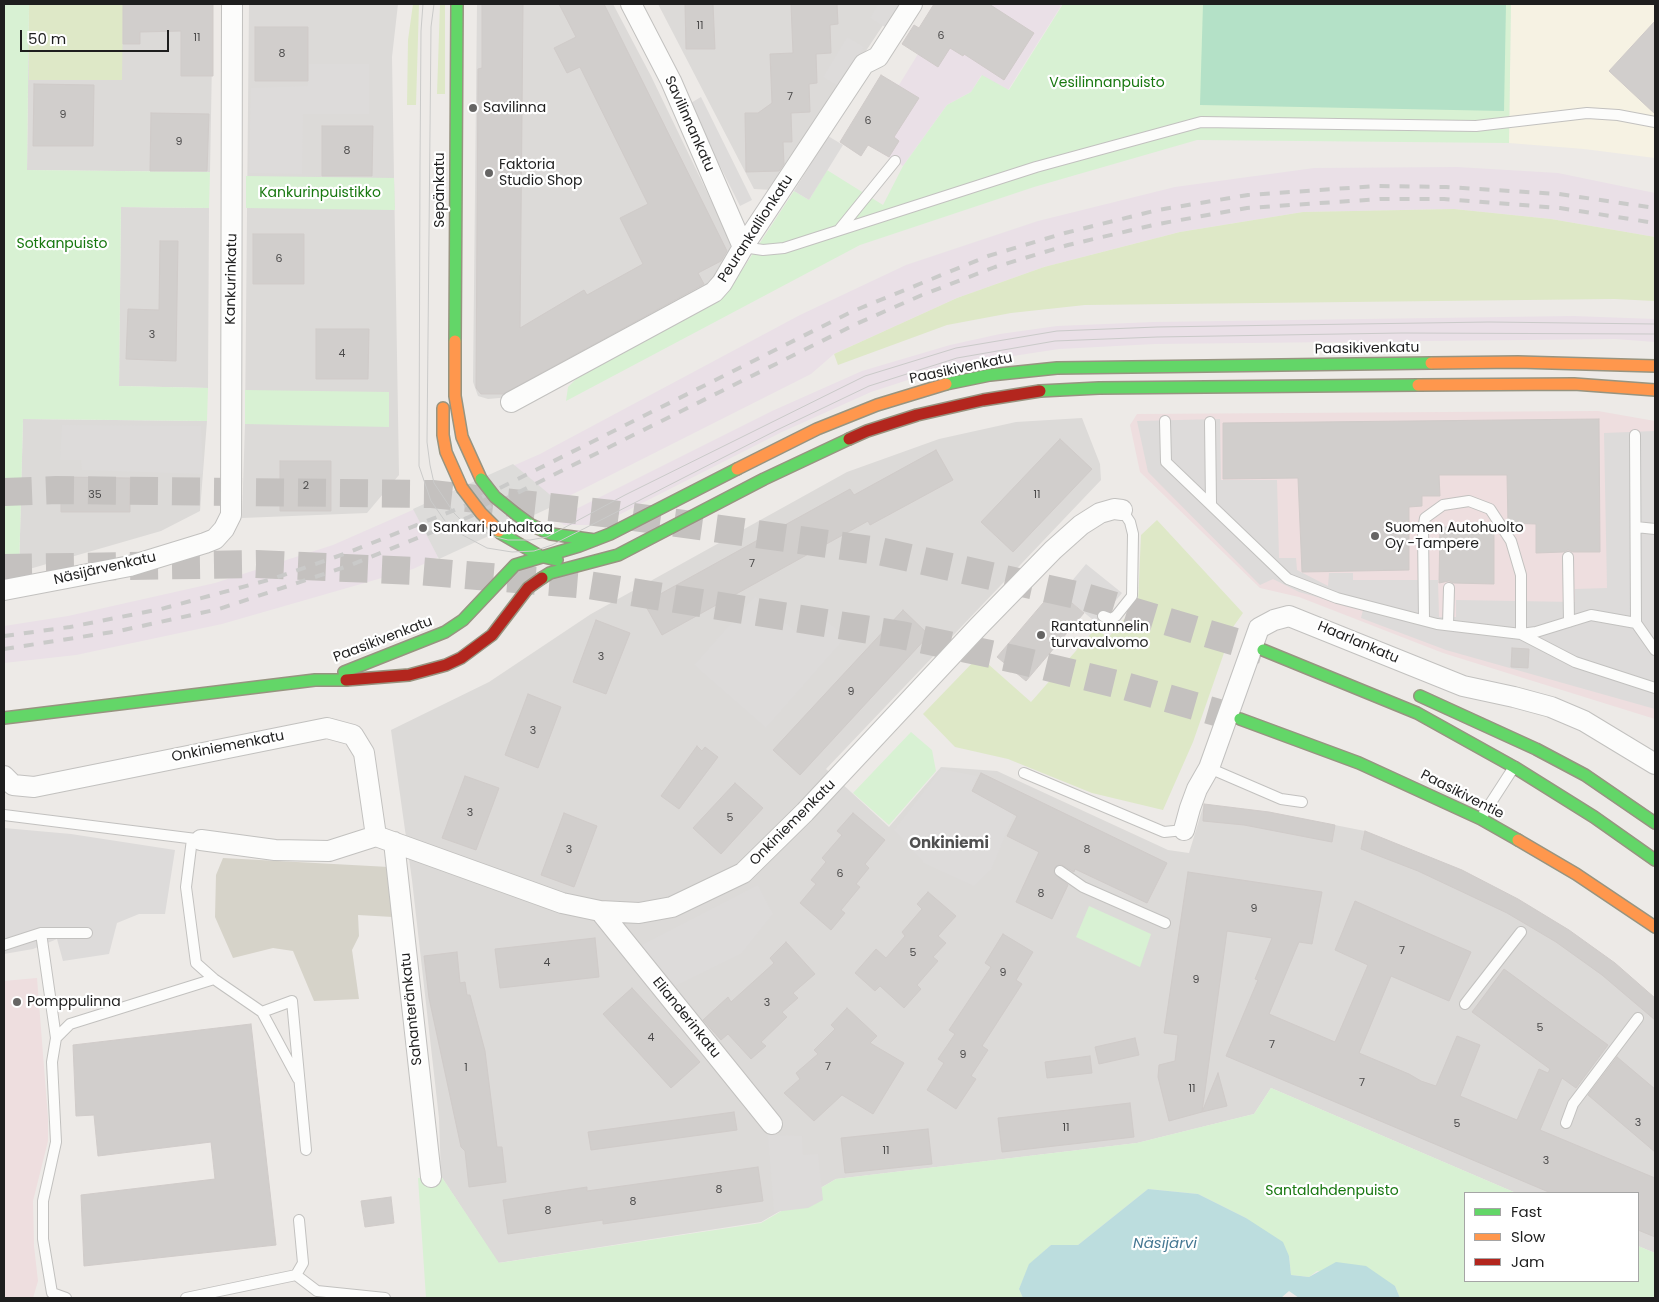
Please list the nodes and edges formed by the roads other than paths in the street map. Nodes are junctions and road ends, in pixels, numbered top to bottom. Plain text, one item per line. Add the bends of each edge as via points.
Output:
1 (232, 4) edge
2 (457, 4) edge
3 (631, 4) edge
4 (912, 4) edge
5 (1655, 122) edge
6 (895, 161) dead end
7 (839, 230) junction
8 (743, 247) junction
9 (1655, 366) edge
10 (454, 376) junction
11 (1655, 390) edge
12 (511, 402) dead end
13 (1165, 421) dead end
14 (1210, 422) dead end
15 (1635, 435) dead end
16 (1211, 504) junction
17 (1122, 510) joint
18 (1636, 527) junction
19 (537, 528) junction
20 (1655, 529) edge
21 (500, 532) junction
22 (595, 540) junction
23 (205, 543) joint
24 (540, 556) junction
25 (1568, 557) dead end
26 (591, 563) junction
27 (508, 571) junction
28 (528, 588) junction
29 (1449, 588) dead end
30 (4, 590) edge
31 (1103, 616) dead end
32 (1424, 620) junction
33 (1569, 622) junction
34 (1636, 622) junction
35 (1448, 625) junction
36 (1521, 634) junction
37 (1263, 650) tunnel mouth
38 (1655, 650) edge
39 (1322, 673) junction
40 (316, 680) junction
41 (1655, 688) edge
42 (1393, 690) dead end
43 (1411, 694) dead end
44 (4, 718) edge
45 (1240, 719) tunnel mouth
46 (1655, 764) edge
47 (1514, 767) junction
48 (1209, 768) junction
49 (1024, 773) dead end
50 (4, 776) edge
51 (1302, 802) dead end
52 (4, 815) edge
53 (1481, 819) junction
54 (1655, 823) edge
55 (1184, 830) joint
56 (196, 839) junction
57 (385, 839) junction
58 (1655, 860) edge
59 (1060, 871) dead end
60 (600, 911) junction
61 (1165, 923) dead end
62 (1655, 928) edge
63 (1521, 932) dead end
64 (41, 933) junction
65 (87, 933) dead end
66 (4, 945) edge
67 (214, 979) junction
68 (1465, 1004) dead end
69 (262, 1012) junction
70 (1638, 1018) dead end
71 (56, 1038) junction
72 (298, 1079) junction
73 (1566, 1123) dead end
74 (772, 1124) dead end
75 (306, 1150) dead end
76 (431, 1177) dead end
77 (299, 1220) dead end
78 (296, 1276) junction
79 (317, 1294) edge
80 (50, 1296) edge
81 (66, 1298) edge
82 (186, 1298) edge
83 (385, 1298) edge

1 - 23 street, Kankurinkatu via 232,506 224,529 215,539
2 - 10 main road, Sepänkatu
3 - 8 street, Savilinnankatu via 671,81
4 - 8 street, Peurankallionkatu via 878,57 864,64
5 - 7 lane via 1587,113 1476,126 1201,122 1036,166
6 - 7 lane
7 - 8 lane via 784,248 763,250
8 - 12 street, Peurankallionkatu via 714,292
9 - 22 main road, Paasikivenkatu via 1518,362 1141,366 1057,368 990,376 931,387 846,416
10 - 19 main road, Sepänkatu, bridge via 459,427 481,479 496,497
10 - 21 main road, Sepänkatu, bridge via 442,410 446,452 462,488
11 - 26 main road, Paasikivenkatu via 1574,384 1482,384 1099,388 1007,396 949,407 867,431 764,479 618,555
13 - 16 lane via 1166,462
14 - 16 lane
15 - 18 lane
16 - 32 lane via 1288,579 1337,598
17 - 31 lane via 1133,534 1132,596 1116,616 1111,619
17 - 60 street, Onkiniemenkatu via 1100,513 1053,550 743,873 672,907 639,913
18 - 20 lane
18 - 34 lane
19 - 22 main road, Sepänkatu via 551,534
19 - 24 main road
21 - 24 main road, Sepänkatu
21 - 27 main road, Sepänkatu via 509,554
22 - 24 main road, Paasikivenkatu
23 - 30 street, Näsijärvenkatu via 130,566
24 - 26 main road, Sepänkatu
24 - 27 main road, Paasikivenkatu
24 - 28 main road
25 - 33 lane
26 - 28 main road, Paasikivenkatu via 550,573
27 - 40 main road, Paasikivenkatu via 463,620 445,632 359,667
28 - 40 main road, Paasikivenkatu via 492,635 446,665 409,675 363,680
29 - 35 lane
32 - 35 lane
32 - 36 lane via 1425,518 1442,505 1469,501 1490,509 1511,541 1521,576
33 - 34 lane via 1591,615
33 - 36 lane
34 - 38 lane
35 - 36 lane
36 - 41 lane via 1575,662
37 - 39 main road
39 - 42 main road
39 - 47 main road via 1417,713
40 - 44 main road, Paasikivenkatu
43 - 54 main road via 1536,749 1585,775
45 - 53 main road, Paasikiventie via 1359,763
46 - 48 street, Haarlankatu via 1584,721 1514,697 1463,686 1290,616 1259,628
47 - 53 lane
47 - 58 main road
48 - 51 lane via 1281,798
48 - 55 street, Haarlankatu via 1196,789
49 - 55 lane via 1164,832
50 - 57 street, Onkiniemenkatu via 13,785 34,787 327,728 353,735 364,753
52 - 56 lane
53 - 62 main road, Paasikiventie via 1576,874
56 - 57 street via 274,850 329,850
56 - 67 lane via 186,887 191,933 196,963
57 - 60 street, Onkiniemenkatu via 562,903
57 - 76 street, Sahanteränkatu
59 - 61 lane via 1083,887
60 - 74 street, Elianderinkatu
63 - 68 lane
64 - 65 lane
64 - 66 lane
64 - 71 lane
67 - 69 lane
67 - 71 lane via 70,1024
69 - 72 lane
69 - 72 lane via 292,1001
70 - 73 lane via 1573,1104
71 - 80 lane via 52,1062 56,1142 43,1201 43,1239
72 - 75 lane
77 - 78 lane via 303,1263
78 - 79 lane
78 - 82 lane
79 - 83 lane
80 - 81 lane

